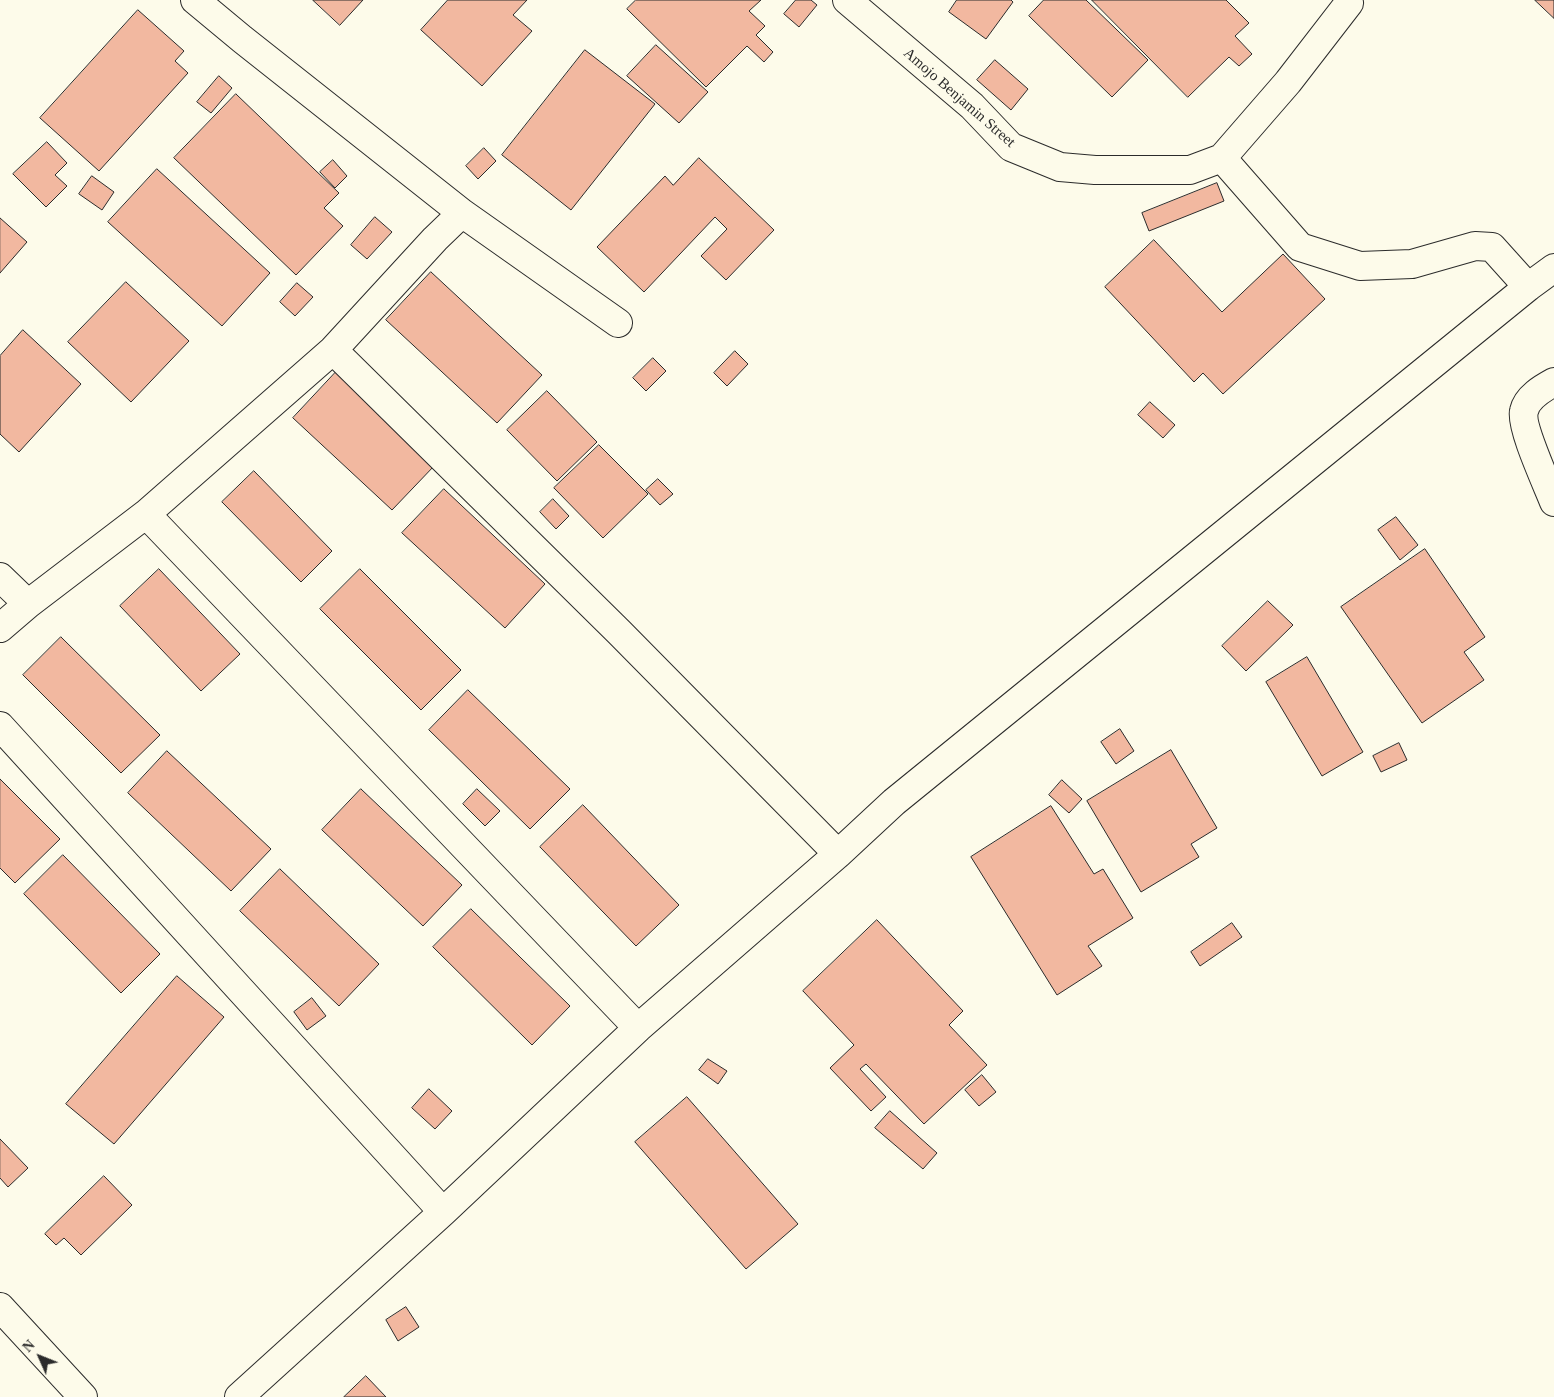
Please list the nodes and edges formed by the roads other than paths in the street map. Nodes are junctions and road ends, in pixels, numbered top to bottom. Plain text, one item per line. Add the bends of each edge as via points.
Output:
1 (195, 0) edge
2 (847, 0) edge
3 (1350, 1) edge
4 (1222, 158) junction
5 (462, 212) junction
6 (1554, 268) edge
7 (1528, 287) junction
8 (618, 323) dead end
9 (333, 350) junction
10 (1554, 382) edge
11 (1554, 502) edge
12 (146, 514) junction
13 (0, 577) edge
14 (28, 604) junction
15 (0, 628) edge
16 (0, 726) edge
17 (838, 854) junction
18 (638, 1028) junction
19 (442, 1212) junction
20 (0, 1307) edge
21 (83, 1397) edge
22 (239, 1397) edge

1 - 5 street
2 - 4 street, Amojo Benjamin Street via 972,106 1011,147 1060,167 1095,170 1190,170
3 - 4 street via 1288,82
4 - 7 street via 1300,247 1360,266 1412,264 1475,246 1492,246
5 - 8 street
5 - 9 street
6 - 7 street
7 - 17 street via 894,802
9 - 12 street
9 - 17 street
10 - 11 street via 1537,391 1524,410 1524,424
12 - 14 street
12 - 18 street
13 - 14 street
14 - 15 street
16 - 19 street
17 - 18 street
18 - 19 street
19 - 22 street
20 - 21 street

